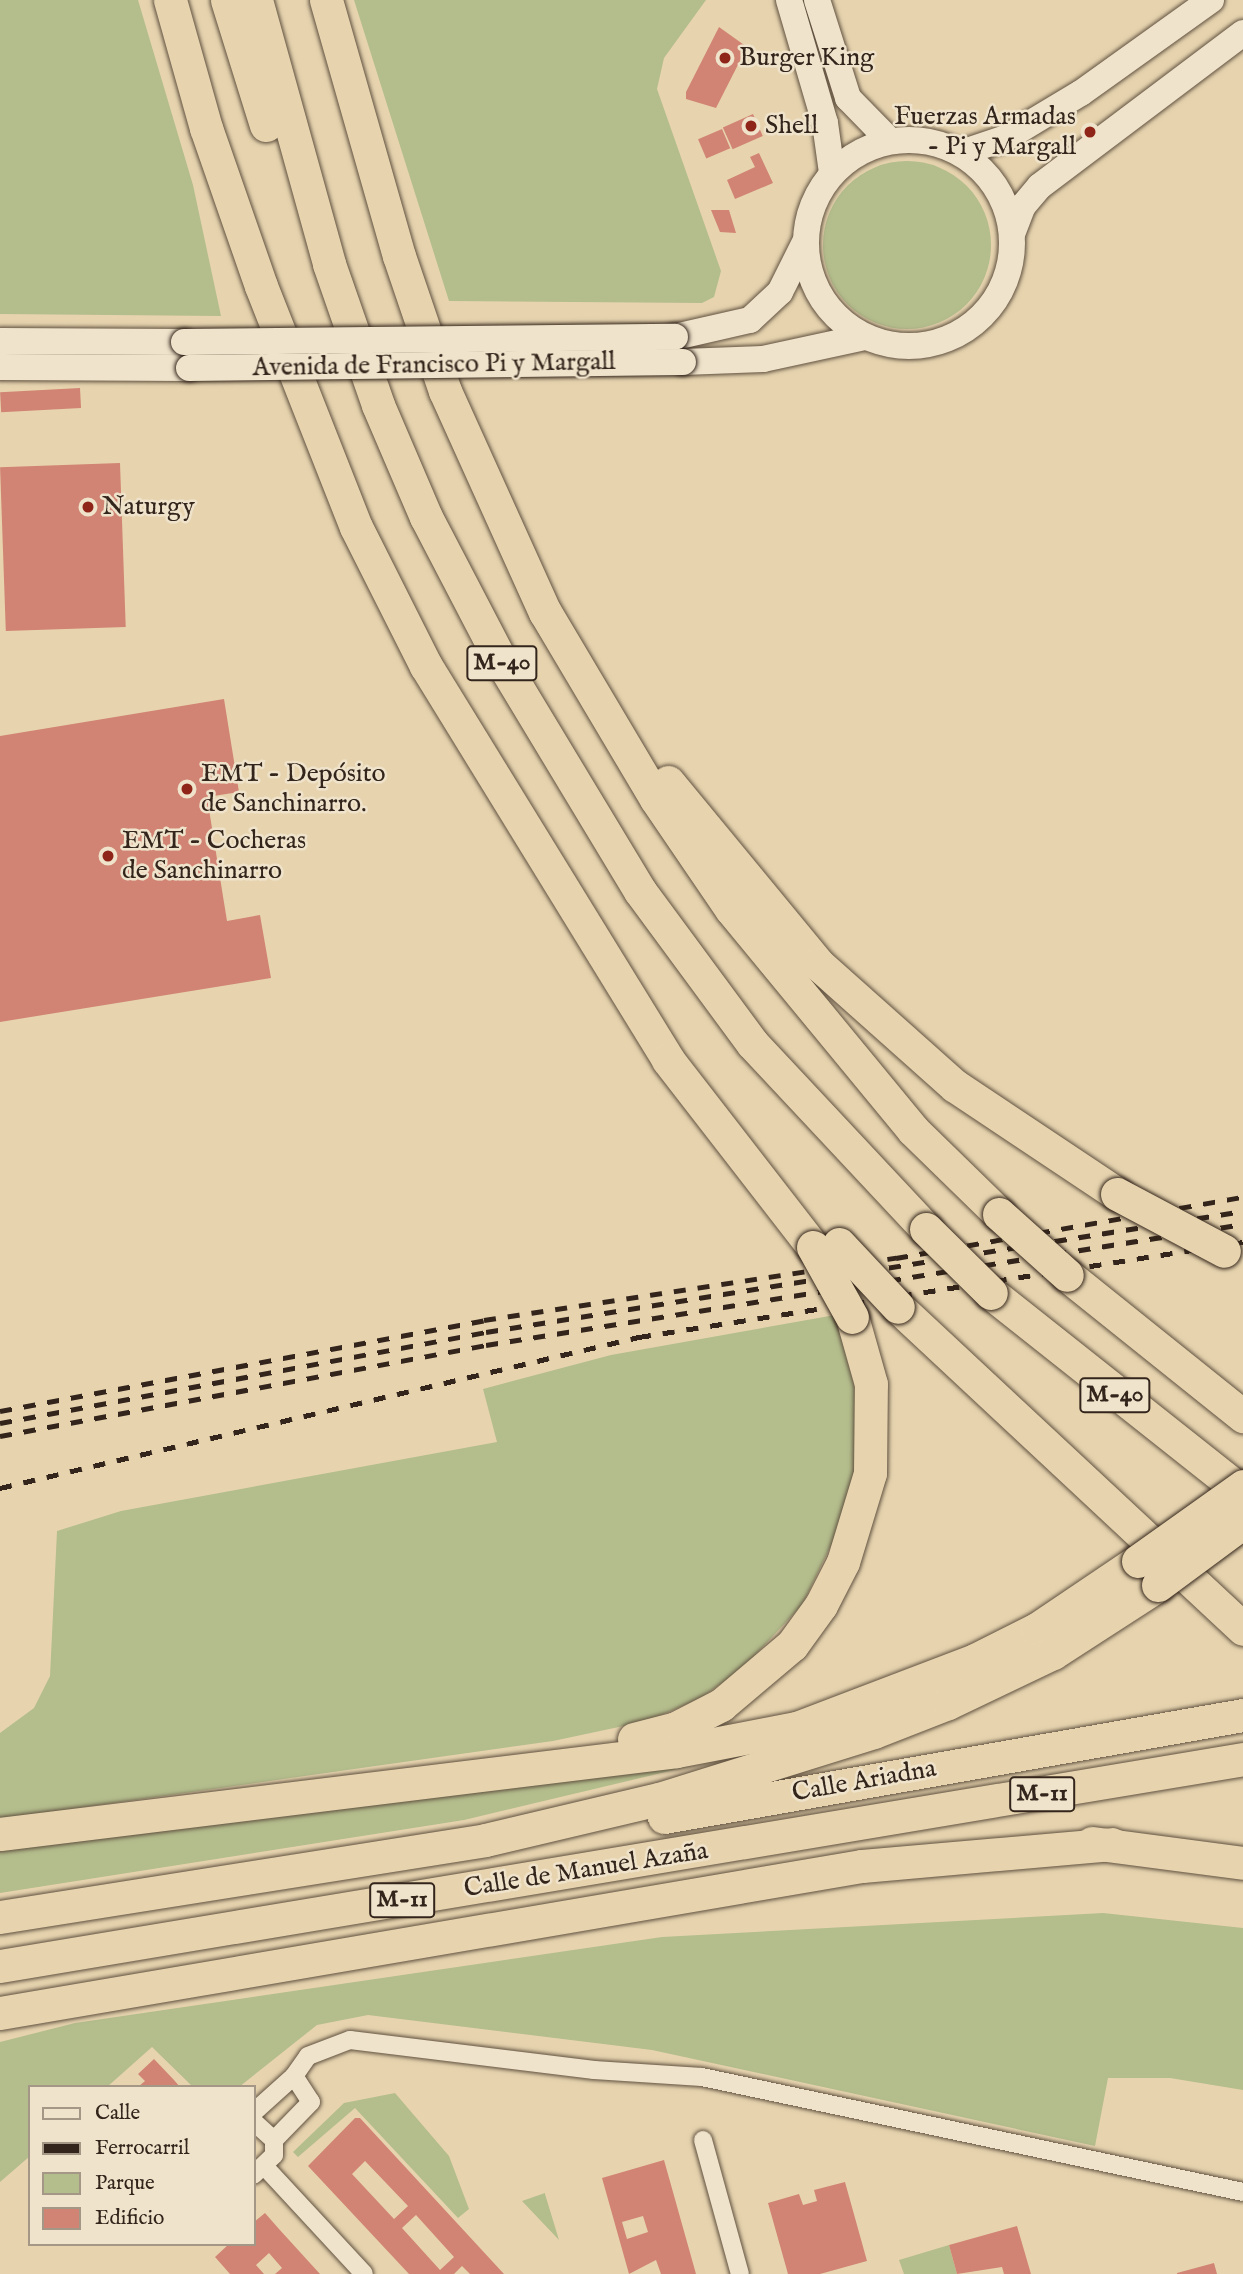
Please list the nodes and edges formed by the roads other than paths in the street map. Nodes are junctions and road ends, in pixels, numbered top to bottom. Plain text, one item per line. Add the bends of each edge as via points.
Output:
1 (170, 0) edge
2 (227, 0) edge
3 (256, 0) edge
4 (326, 0) edge
5 (789, 0) edge
6 (817, 0) edge
7 (1212, 0) edge
8 (1243, 33) edge
9 (890, 141) junction
10 (961, 153) junction
11 (832, 173) junction
12 (1012, 234) junction
13 (805, 242) junction
14 (865, 337) junction
15 (0, 341) edge
16 (679, 350) junction
17 (0, 367) edge
18 (590, 688) junction
19 (640, 891) junction
20 (826, 1245) junction
21 (1233, 1255) edge
22 (1243, 1416) edge
23 (1243, 1486) edge
24 (1243, 1493) edge
25 (1243, 1522) edge
26 (1148, 1573) junction
27 (1243, 1629) edge
28 (1243, 1715) edge
29 (1243, 1759) edge
30 (535, 1766) junction
31 (841, 1829) junction
32 (0, 1834) edge
33 (485, 1840) junction
34 (1112, 1844) junction
35 (1243, 1863) edge
36 (0, 1917) edge
37 (0, 1966) edge
38 (0, 2013) edge
39 (294, 2076) junction
40 (256, 2110) edge
41 (256, 2123) edge
42 (274, 2140) junction
43 (703, 2140) dead end
44 (260, 2171) edge
45 (1243, 2192) edge
46 (364, 2274) edge
47 (740, 2274) edge

1 - 20 highway via 206,128 261,286 356,527 426,666 586,926
2 - 19 highway via 361,407 422,547 490,678 560,791
3 - 19 highway, M-40 via 329,264 378,405 421,505 547,741
4 - 18 highway, M-40 via 399,256 445,391 545,612
5 - 11 street via 825,123
6 - 9 street via 848,98
7 - 10 street via 1081,93 1006,138
8 - 12 street via 1040,186 1023,206
9 - 10 street via 939,144
9 - 11 street via 858,152
10 - 12 street via 987,174
11 - 13 street via 813,206
12 - 14 street via 1002,287 970,328 920,346 896,347
13 - 14 street via 809,272 821,298 841,321
13 - 16 street, Avenida de Francisco Pi y Margall via 780,292 750,320
14 - 16 street, Avenida de Francisco Pi y Margall via 763,359
15 - 16 street, Avenida de Francisco Pi y Margall, bridge
16 - 17 street, Avenida de Francisco Pi y Margall, bridge via 189,368
18 - 21 highway, bridge via 818,964 955,1086 1117,1194
18 - 22 highway, M-40, bridge via 656,799 796,993 913,1130 1066,1275
19 - 24 highway, M-40, bridge via 752,1043 926,1229 991,1293
20 - 27 highway, bridge
20 - 30 highway, bridge via 871,1384 870,1473 847,1550 821,1605 792,1645 722,1705 676,1728
23 - 26 highway, bridge
25 - 26 highway, bridge
26 - 30 highway via 975,1660 810,1723 677,1751
26 - 33 highway via 1053,1653 874,1732 659,1799
28 - 33 highway, Calle Ariadna / M-11 via 545,1838
29 - 31 highway, Calle Ariadna / M-11
30 - 32 highway
31 - 34 highway
31 - 37 highway, Calle de Manuel Azaña / M-11
33 - 36 highway, Calle de Manuel Azaña / M-11
34 - 35 highway
34 - 38 highway via 862,1867
39 - 40 street
39 - 42 street via 311,2102
39 - 45 street via 307,2056 350,2040 702,2077
41 - 42 street
42 - 44 street
43 - 47 street
44 - 46 street

